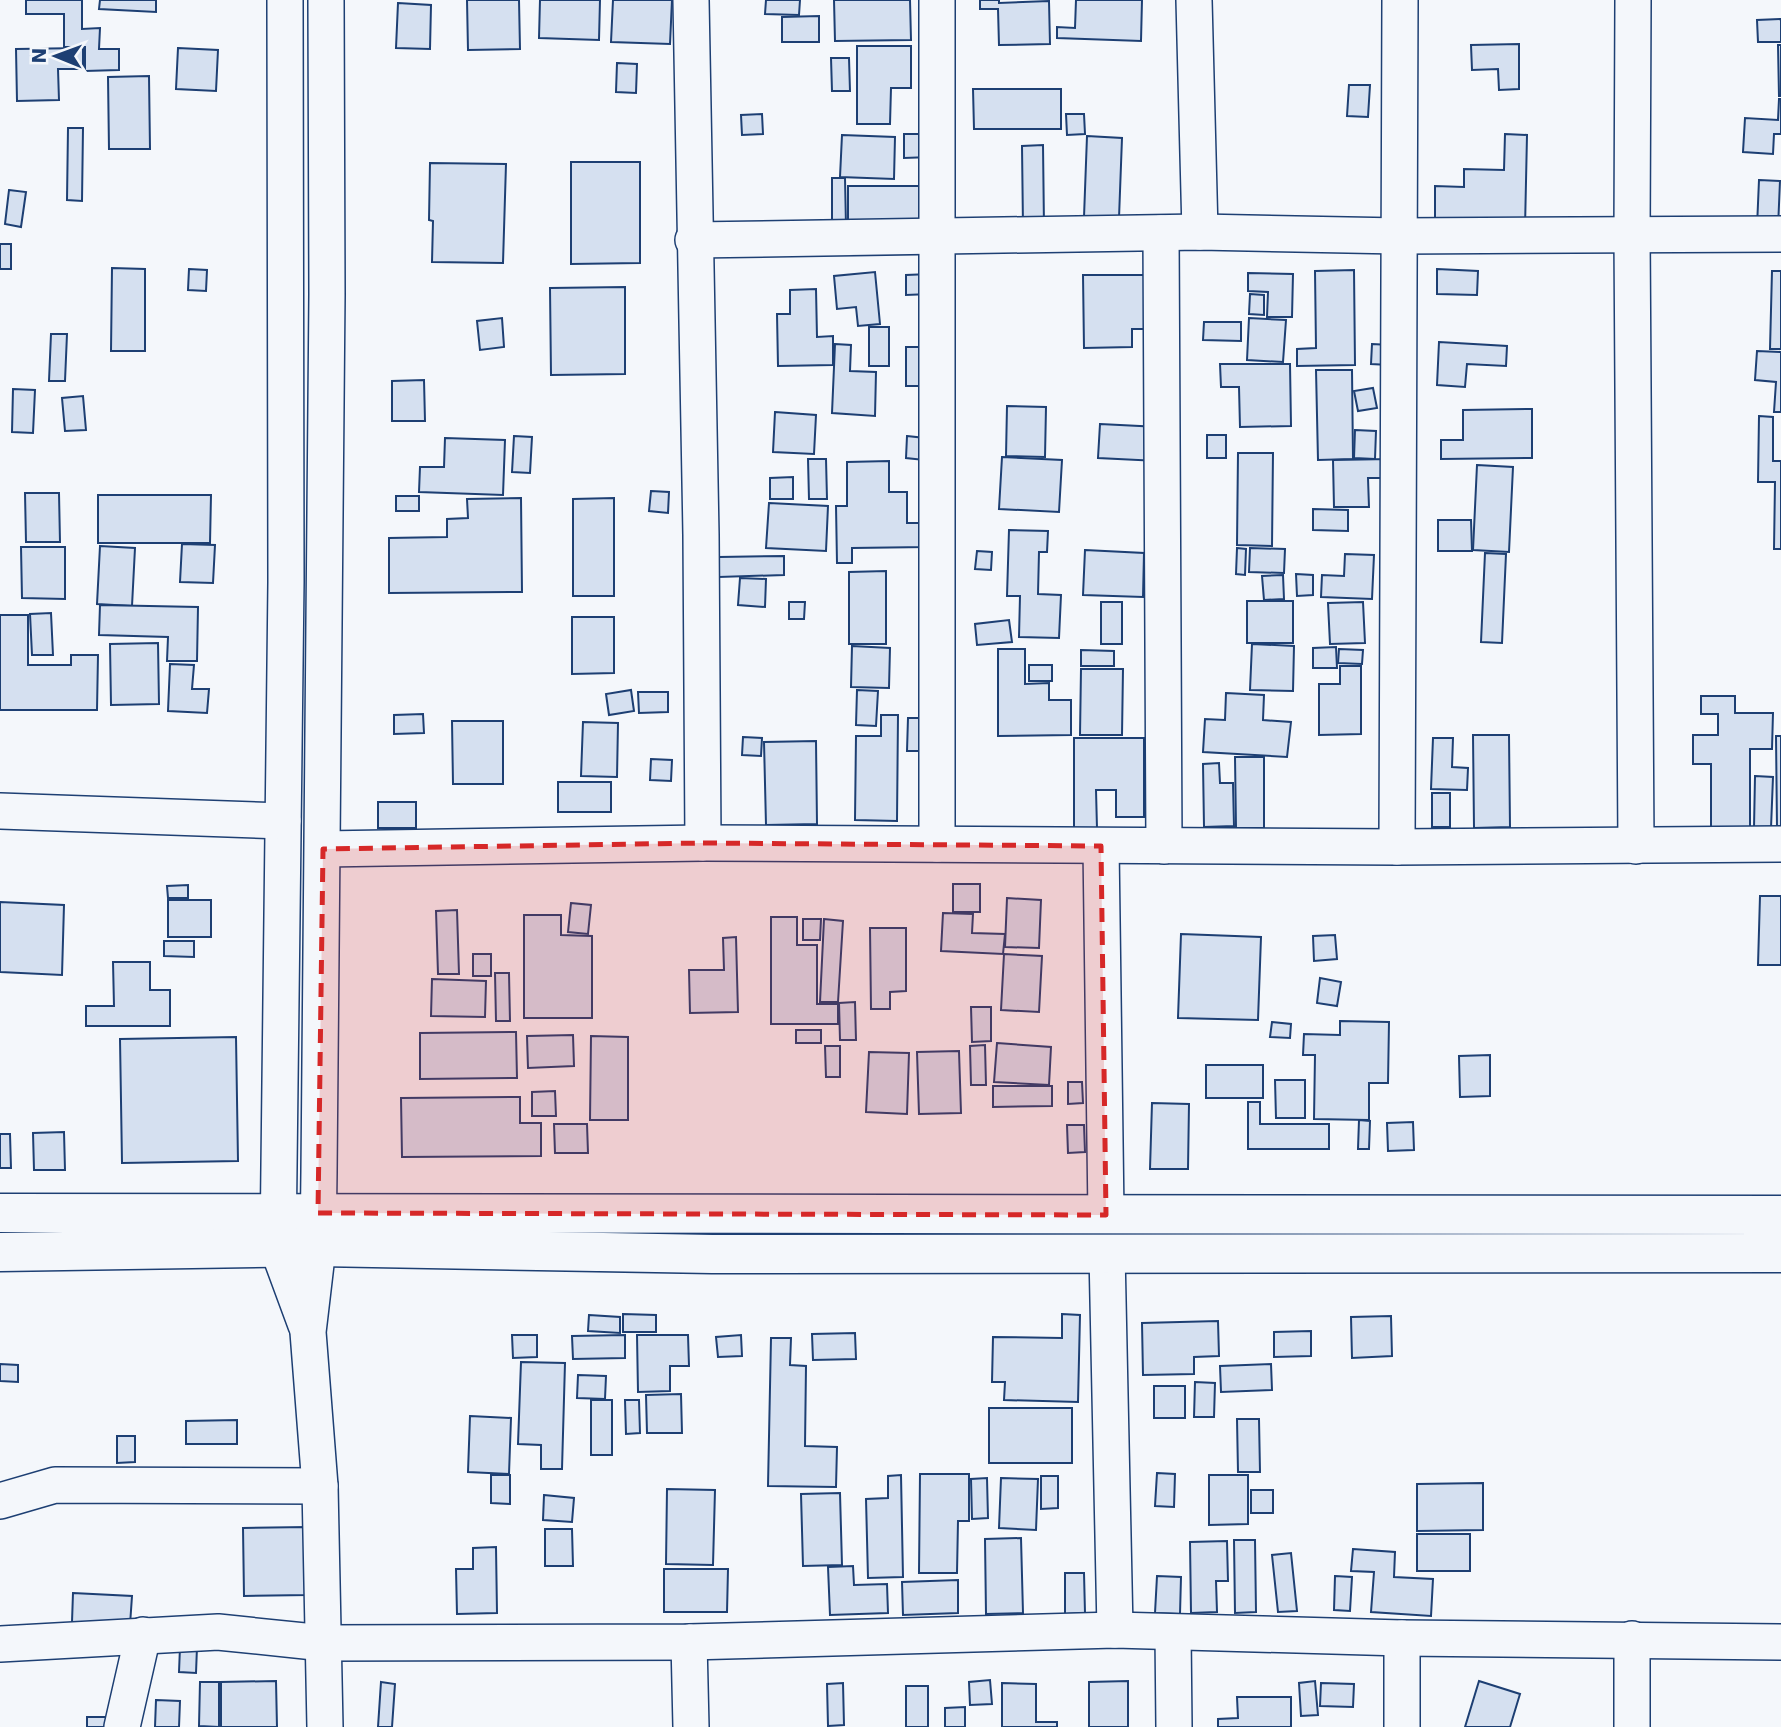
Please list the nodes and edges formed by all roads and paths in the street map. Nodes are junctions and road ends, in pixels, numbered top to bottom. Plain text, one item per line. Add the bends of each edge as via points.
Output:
1 (285, 0) edge
2 (326, 0) edge
3 (691, 0) edge
4 (937, 0) edge
5 (1194, 0) edge
6 (1400, 0) edge
7 (1633, 0) edge
8 (1161, 233) junction
9 (1200, 233) junction
10 (1781, 234) edge
11 (938, 235) junction
12 (1632, 235) junction
13 (1399, 236) junction
14 (693, 240) junction
15 (0, 811) edge
16 (283, 821) junction
17 (703, 843) junction
18 (937, 844) junction
19 (1781, 844) edge
20 (1101, 846) junction
21 (1164, 846) junction
22 (1636, 846) junction
23 (1396, 847) junction
24 (323, 849) junction
25 (0, 1213) edge
26 (1106, 1214) junction
27 (1781, 1215) edge
28 (318, 1230) junction
29 (278, 1231) junction
30 (0, 1252) edge
31 (1107, 1253) junction
32 (1781, 1253) edge
33 (308, 1332) junction
34 (320, 1486) junction
35 (0, 1501) edge
36 (1115, 1630) junction
37 (1172, 1633) junction
38 (143, 1635) junction
39 (1402, 1638) junction
40 (1632, 1639) junction
41 (689, 1642) junction
42 (1781, 1642) edge
43 (324, 1643) junction
44 (0, 1644) edge
45 (122, 1727) edge
46 (325, 1727) edge
47 (691, 1727) edge
48 (1174, 1727) edge
49 (1402, 1727) edge
50 (1632, 1727) edge

1 - 16 street
2 - 24 street
3 - 14 street
4 - 11 street
5 - 9 street
6 - 13 street
7 - 12 street
8 - 9 street
8 - 11 street
8 - 21 street
9 - 13 street
10 - 12 street
11 - 14 street
11 - 18 street
12 - 13 street
12 - 22 street
13 - 23 street
14 - 17 street
15 - 16 street
16 - 29 street
17 - 18 street
17 - 24 street
18 - 20 street
19 - 22 street
20 - 21 street
20 - 26 street
21 - 23 street
22 - 23 street
24 - 28 street
25 - 29 main road
26 - 27 main road
26 - 28 main road
28 - 29 main road
28 - 31 main road via 712,1254
28 - 33 street
29 - 30 main road
29 - 33 street
31 - 32 main road
31 - 36 street
33 - 34 street
34 - 35 street via 55,1485
34 - 43 street
36 - 37 street
36 - 41 street
37 - 39 street
37 - 48 street
38 - 43 street via 218,1632
38 - 44 street
38 - 45 street
39 - 40 street
39 - 49 street
40 - 42 street
40 - 50 street
41 - 43 street
41 - 47 street
43 - 46 street

